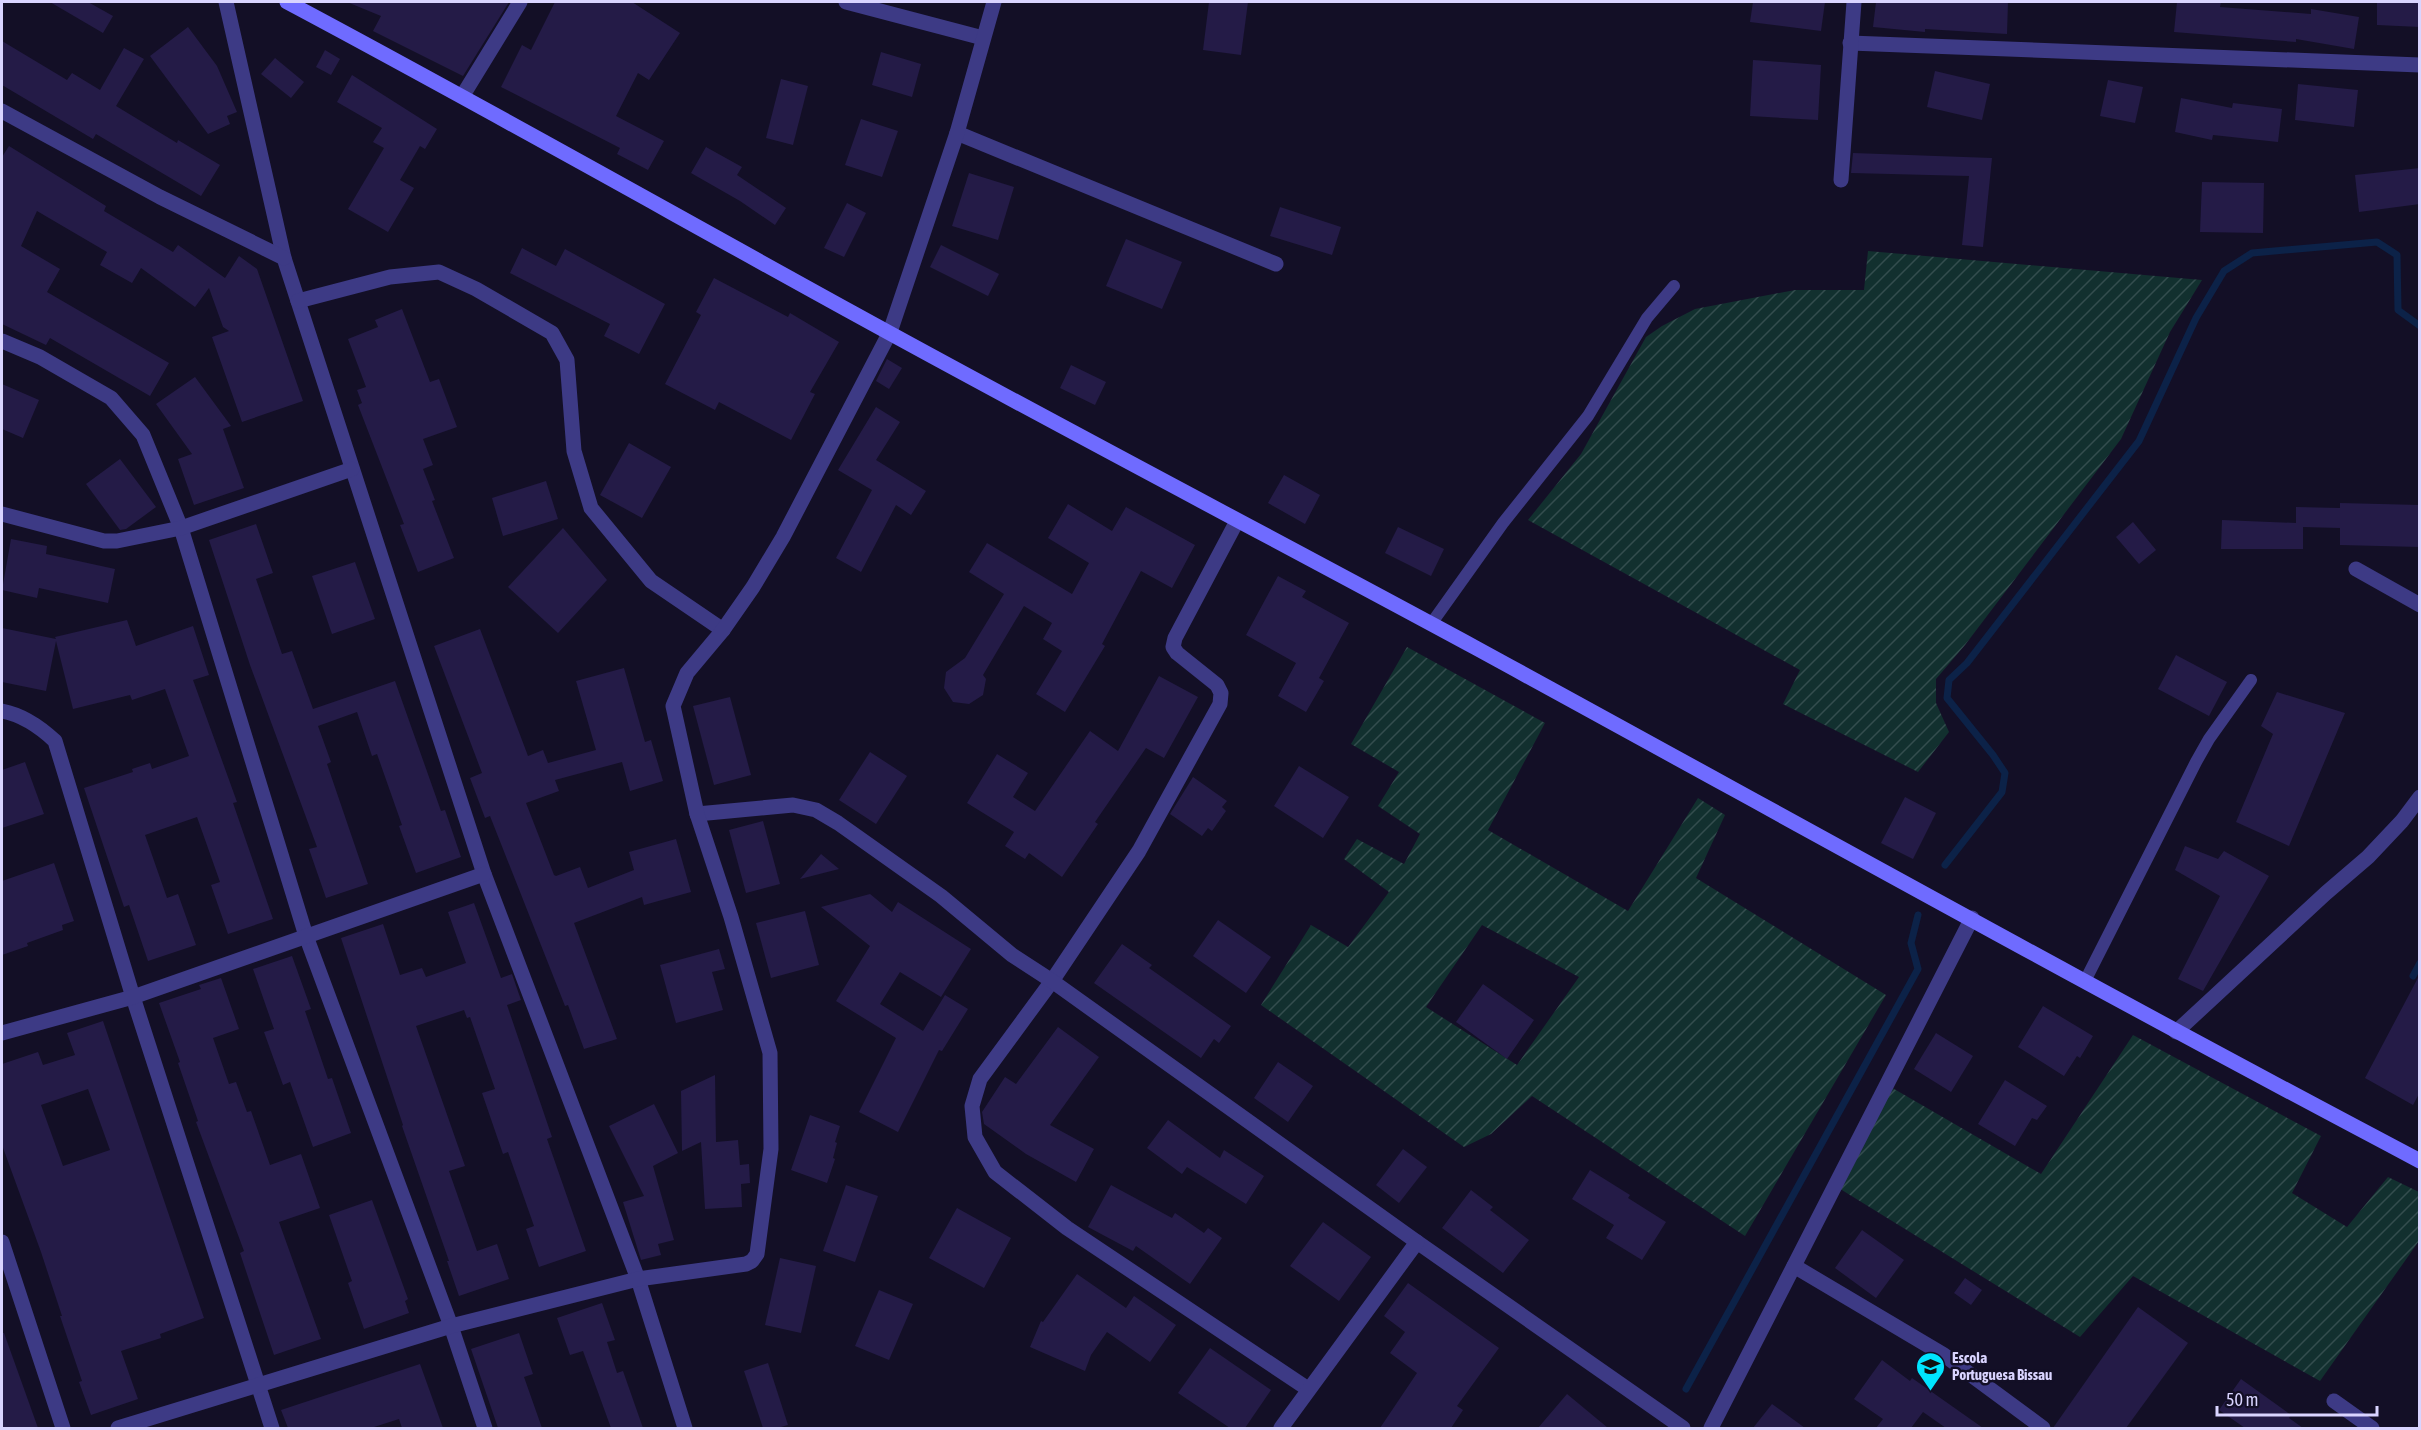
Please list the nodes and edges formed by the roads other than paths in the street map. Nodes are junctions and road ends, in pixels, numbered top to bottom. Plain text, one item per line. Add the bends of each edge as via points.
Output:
1 (226, 2) edge
2 (287, 2) edge
3 (520, 2) edge
4 (846, 2) edge
5 (994, 2) edge
6 (1854, 2) edge
7 (983, 39) junction
8 (1850, 42) junction
9 (2420, 65) edge
10 (463, 95) junction
11 (2, 111) edge
12 (957, 133) junction
13 (1841, 180) dead end
14 (284, 258) junction
15 (1276, 264) dead end
16 (1674, 286) dead end
17 (298, 302) junction
18 (890, 332) junction
19 (2, 341) edge
20 (352, 469) junction
21 (2, 514) edge
22 (1237, 521) junction
23 (181, 528) junction
24 (2356, 569) dead end
25 (2420, 605) edge
26 (1431, 624) junction
27 (723, 630) junction
28 (2252, 680) dead end
29 (2, 711) edge
30 (2420, 797) edge
31 (697, 814) junction
32 (484, 874) junction
33 (1972, 918) junction
34 (306, 936) junction
35 (1052, 981) junction
36 (2085, 981) junction
37 (132, 997) junction
38 (2176, 1032) junction
39 (2, 1033) edge
40 (2420, 1161) edge
41 (2, 1242) edge
42 (1417, 1242) junction
43 (1794, 1266) junction
44 (638, 1279) junction
45 (452, 1326) junction
46 (258, 1386) junction
47 (1308, 1389) junction
48 (2334, 1401) dead end
49 (63, 1428) edge
50 (118, 1428) edge
51 (272, 1428) edge
52 (485, 1428) edge
53 (685, 1428) edge
54 (1281, 1428) edge
55 (1683, 1428) edge
56 (1711, 1428) edge
57 (2043, 1428) edge
58 (2372, 1428) edge

1 - 14 street
2 - 10 main road
3 - 10 street
4 - 7 street
5 - 7 street
6 - 8 street
7 - 12 street
8 - 9 street
8 - 13 street
10 - 18 main road
11 - 14 street via 160,197
12 - 15 street
12 - 18 street
14 - 17 street
16 - 26 lane via 1647,318 1588,416 1503,523
17 - 20 street
17 - 27 street via 390,277 439,272 552,333 567,360 574,451 591,508 651,581
18 - 22 main road
18 - 27 street via 783,537
19 - 23 street via 40,357 111,398 143,435
20 - 23 street
20 - 32 street
21 - 23 street via 104,541
22 - 26 main road
22 - 35 street via 1173,647 1217,685 1220,704 1139,851
23 - 34 street
24 - 25 street
26 - 33 main road
27 - 31 street via 687,673 673,706
28 - 36 lane via 2196,762
29 - 37 street via 40,726 55,741
30 - 38 street via 2368,857
31 - 35 street via 793,805 816,810 941,896 1012,955
31 - 44 street via 732,917 770,1053 771,1149 757,1254 752,1261
32 - 34 street
32 - 44 street
33 - 36 main road
33 - 43 street
34 - 37 street
34 - 45 street
35 - 42 street
35 - 47 street via 980,1079 972,1106 975,1137 995,1172 1067,1228
36 - 38 main road
37 - 39 street
37 - 46 street
38 - 40 main road
41 - 49 street
42 - 47 street
42 - 55 street
43 - 56 street
43 - 57 street via 1944,1355
44 - 45 street
44 - 53 street
45 - 46 street
45 - 52 street
46 - 50 street
46 - 51 street
47 - 54 street
48 - 58 street

